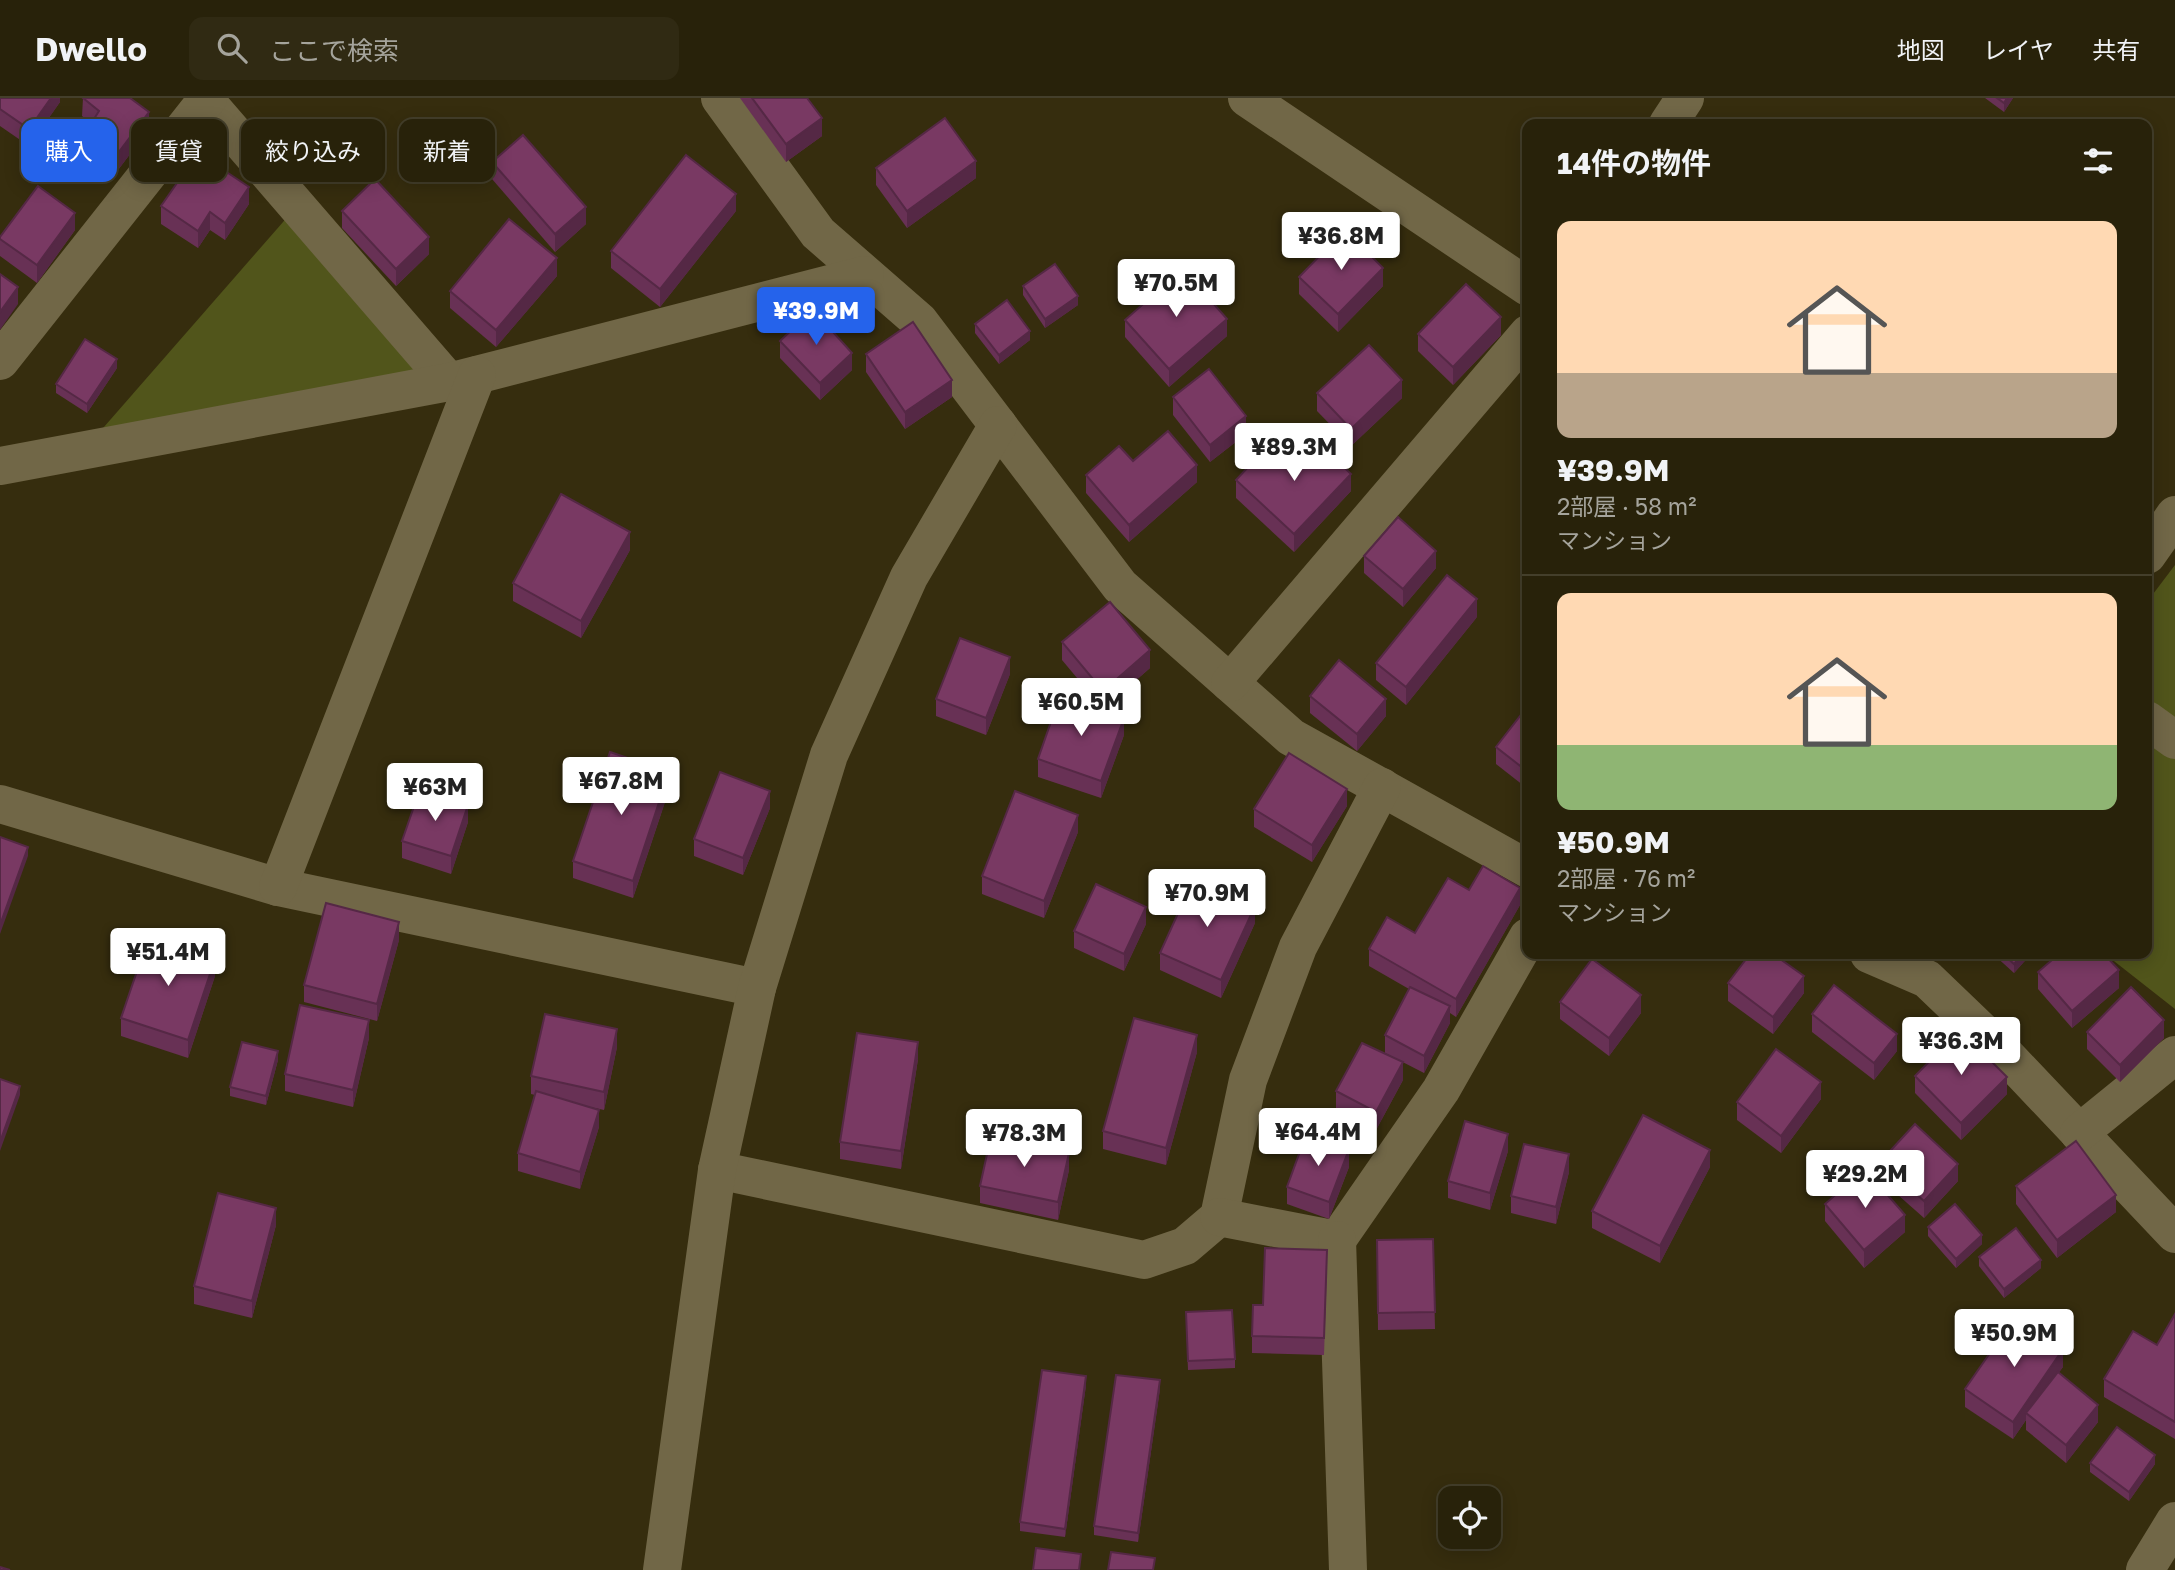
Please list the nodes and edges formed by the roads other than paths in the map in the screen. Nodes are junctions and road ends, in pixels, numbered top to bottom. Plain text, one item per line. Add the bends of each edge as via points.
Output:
1 (720, 98) edge
2 (1247, 98) edge
3 (1685, 98) edge
4 (207, 99) edge
5 (1671, 119) edge
6 (865, 275) junction
7 (1522, 283) edge
8 (1522, 341) edge
9 (0, 361) edge
10 (463, 378) junction
11 (998, 425) junction
12 (0, 466) edge
13 (2175, 515) edge
14 (2152, 548) edge
15 (1230, 683) junction
16 (2152, 724) edge
17 (2175, 740) edge
18 (1382, 787) junction
19 (0, 804) edge
20 (1522, 866) edge
21 (278, 887) junction
22 (1522, 948) edge
23 (1880, 959) edge
24 (757, 988) junction
25 (2175, 1055) edge
26 (2080, 1133) junction
27 (717, 1170) junction
28 (1219, 1217) junction
29 (2175, 1234) edge
30 (1338, 1240) junction
31 (2175, 1521) edge
32 (662, 1570) edge
33 (1348, 1570) edge
34 (2144, 1570) edge

1 - 6 street via 818,233
2 - 7 street
3 - 5 street
4 - 9 street
4 - 10 street
6 - 10 street
6 - 11 street via 919,321
8 - 15 street
10 - 12 street
10 - 21 street
11 - 15 street via 1120,586
11 - 24 street via 908,577 829,755
13 - 14 street
15 - 18 street via 1291,737
16 - 17 street
18 - 20 street
18 - 28 street via 1298,947 1248,1080
19 - 21 street
21 - 24 street
22 - 30 street via 1441,1090
23 - 26 street via 1927,979
24 - 27 street
25 - 26 street
26 - 29 street
27 - 28 street via 1144,1260 1185,1246
27 - 32 street
28 - 30 street
30 - 33 street
31 - 34 street

